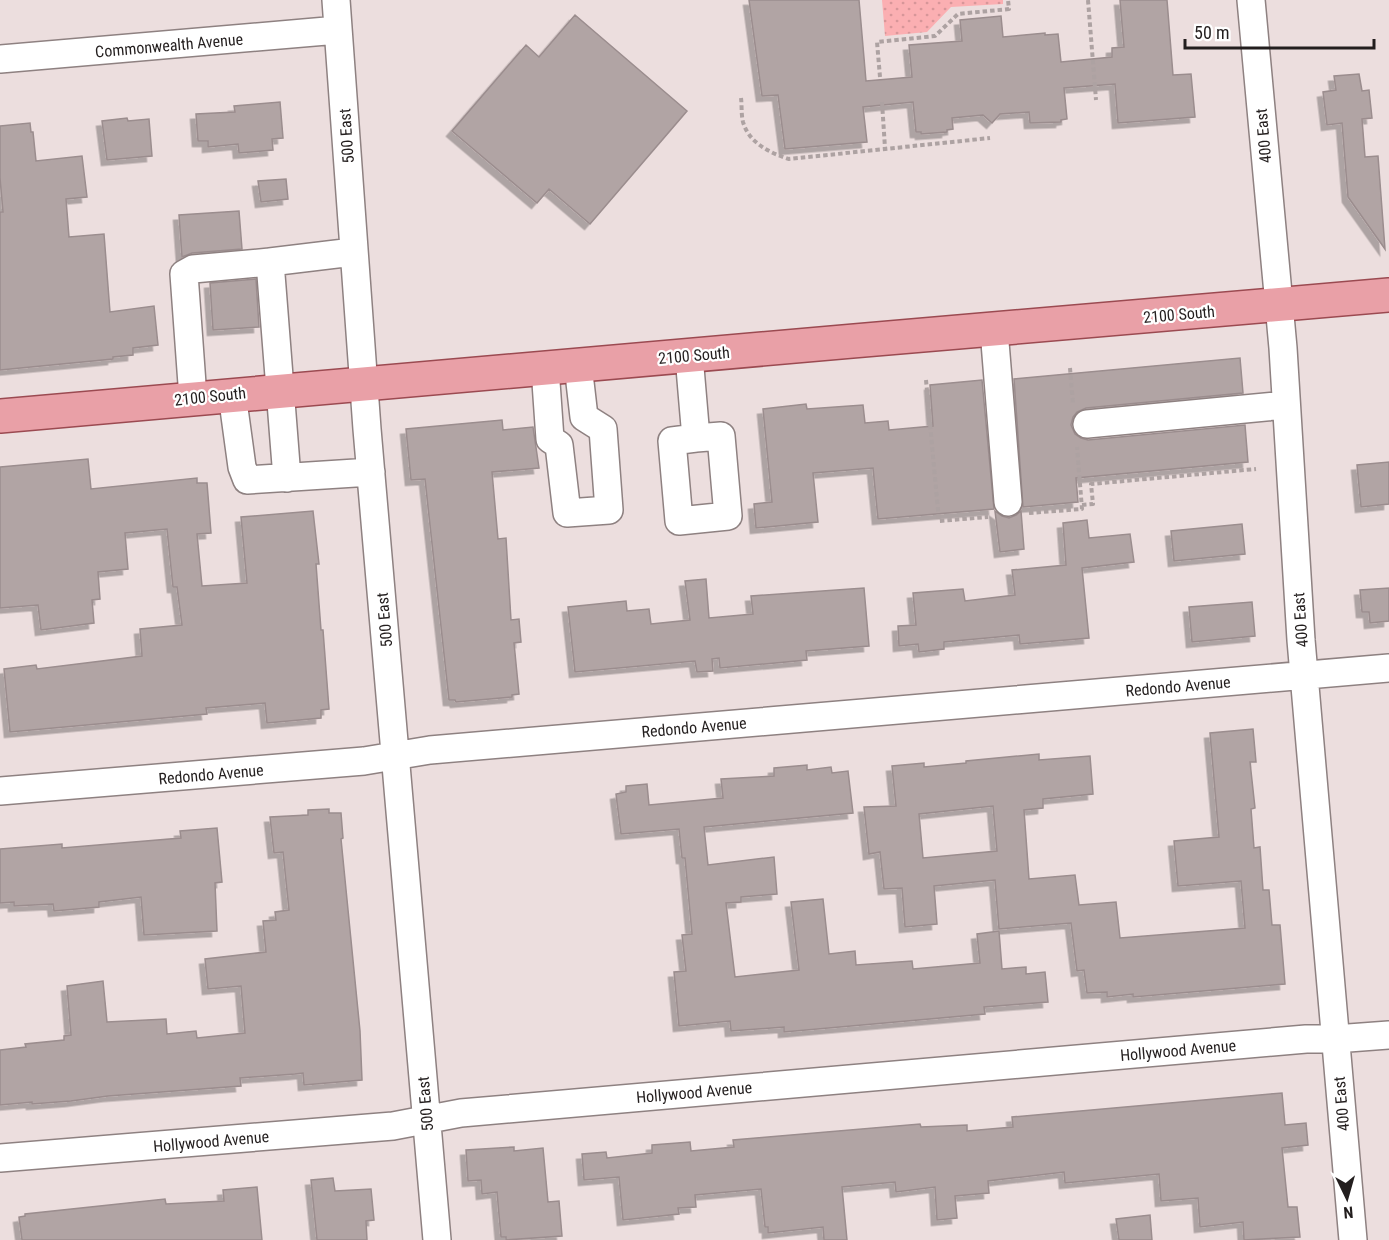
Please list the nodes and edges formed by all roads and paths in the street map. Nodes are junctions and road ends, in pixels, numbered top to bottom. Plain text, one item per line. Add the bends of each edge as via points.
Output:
1 (336, 0) edge
2 (1008, 0) edge
3 (1088, 0) edge
4 (1251, 0) edge
5 (338, 30) junction
6 (0, 59) edge
7 (880, 77) dead end
8 (741, 98) dead end
9 (1096, 100) dead end
10 (882, 102) dead end
11 (990, 138) dead end
12 (885, 148) junction
13 (353, 252) junction
14 (270, 262) junction
15 (1389, 295) edge
16 (1278, 305) junction
17 (994, 330) junction
18 (689, 356) junction
19 (578, 365) junction
20 (545, 368) junction
21 (364, 382) junction
22 (279, 390) junction
23 (232, 394) junction
24 (193, 398) junction
25 (1286, 405) junction
26 (0, 416) edge
27 (1087, 424) dead end
28 (696, 438) dead end
29 (1256, 470) dead end
30 (371, 472) junction
31 (286, 478) junction
32 (1008, 502) dead end
33 (1082, 505) dead end
34 (1389, 668) edge
35 (1304, 675) junction
36 (395, 757) junction
37 (0, 791) edge
38 (1389, 1035) edge
39 (1335, 1039) junction
40 (426, 1119) junction
41 (0, 1158) edge
42 (436, 1240) edge
43 (1353, 1240) edge

1 - 5 street, 500 East
2 - 7 path via 1009,9 958,15 934,36 877,42
3 - 9 path
4 - 16 street, 400 East
5 - 6 street, Commonwealth Avenue
5 - 13 street, 500 East
8 - 12 path via 743,122 751,136 773,154 789,159
10 - 12 path
11 - 12 path
13 - 14 street
13 - 21 street, 500 East
14 - 22 street
14 - 24 street via 193,269 184,274
15 - 16 main road, 2100 South
16 - 17 main road, 2100 South
16 - 25 street, 400 East
17 - 18 main road, 2100 South
17 - 32 street
18 - 19 main road, 2100 South
18 - 28 street
19 - 20 main road, 2100 South
19 - 20 street via 584,417 603,429 609,510 567,513 559,445 550,440
20 - 21 main road, 2100 South
21 - 22 main road, 2100 South
21 - 30 street, 500 East
22 - 23 main road, 2100 South
22 - 31 street
23 - 24 main road, 2100 South
23 - 31 street via 247,480
24 - 26 main road, 2100 South
25 - 27 street
25 - 35 street, 400 East
29 - 33 path via 1091,484 1093,504
30 - 31 street
30 - 36 street, 500 East
34 - 35 street, Redondo Avenue
35 - 36 street, Redondo Avenue via 430,750
35 - 39 street, 400 East
36 - 37 street, Redondo Avenue
36 - 40 street, 500 East
38 - 39 street, Hollywood Avenue
39 - 40 street, Hollywood Avenue
39 - 43 street, 400 East
40 - 41 street, Hollywood Avenue via 393,1126
40 - 42 street, 500 East

